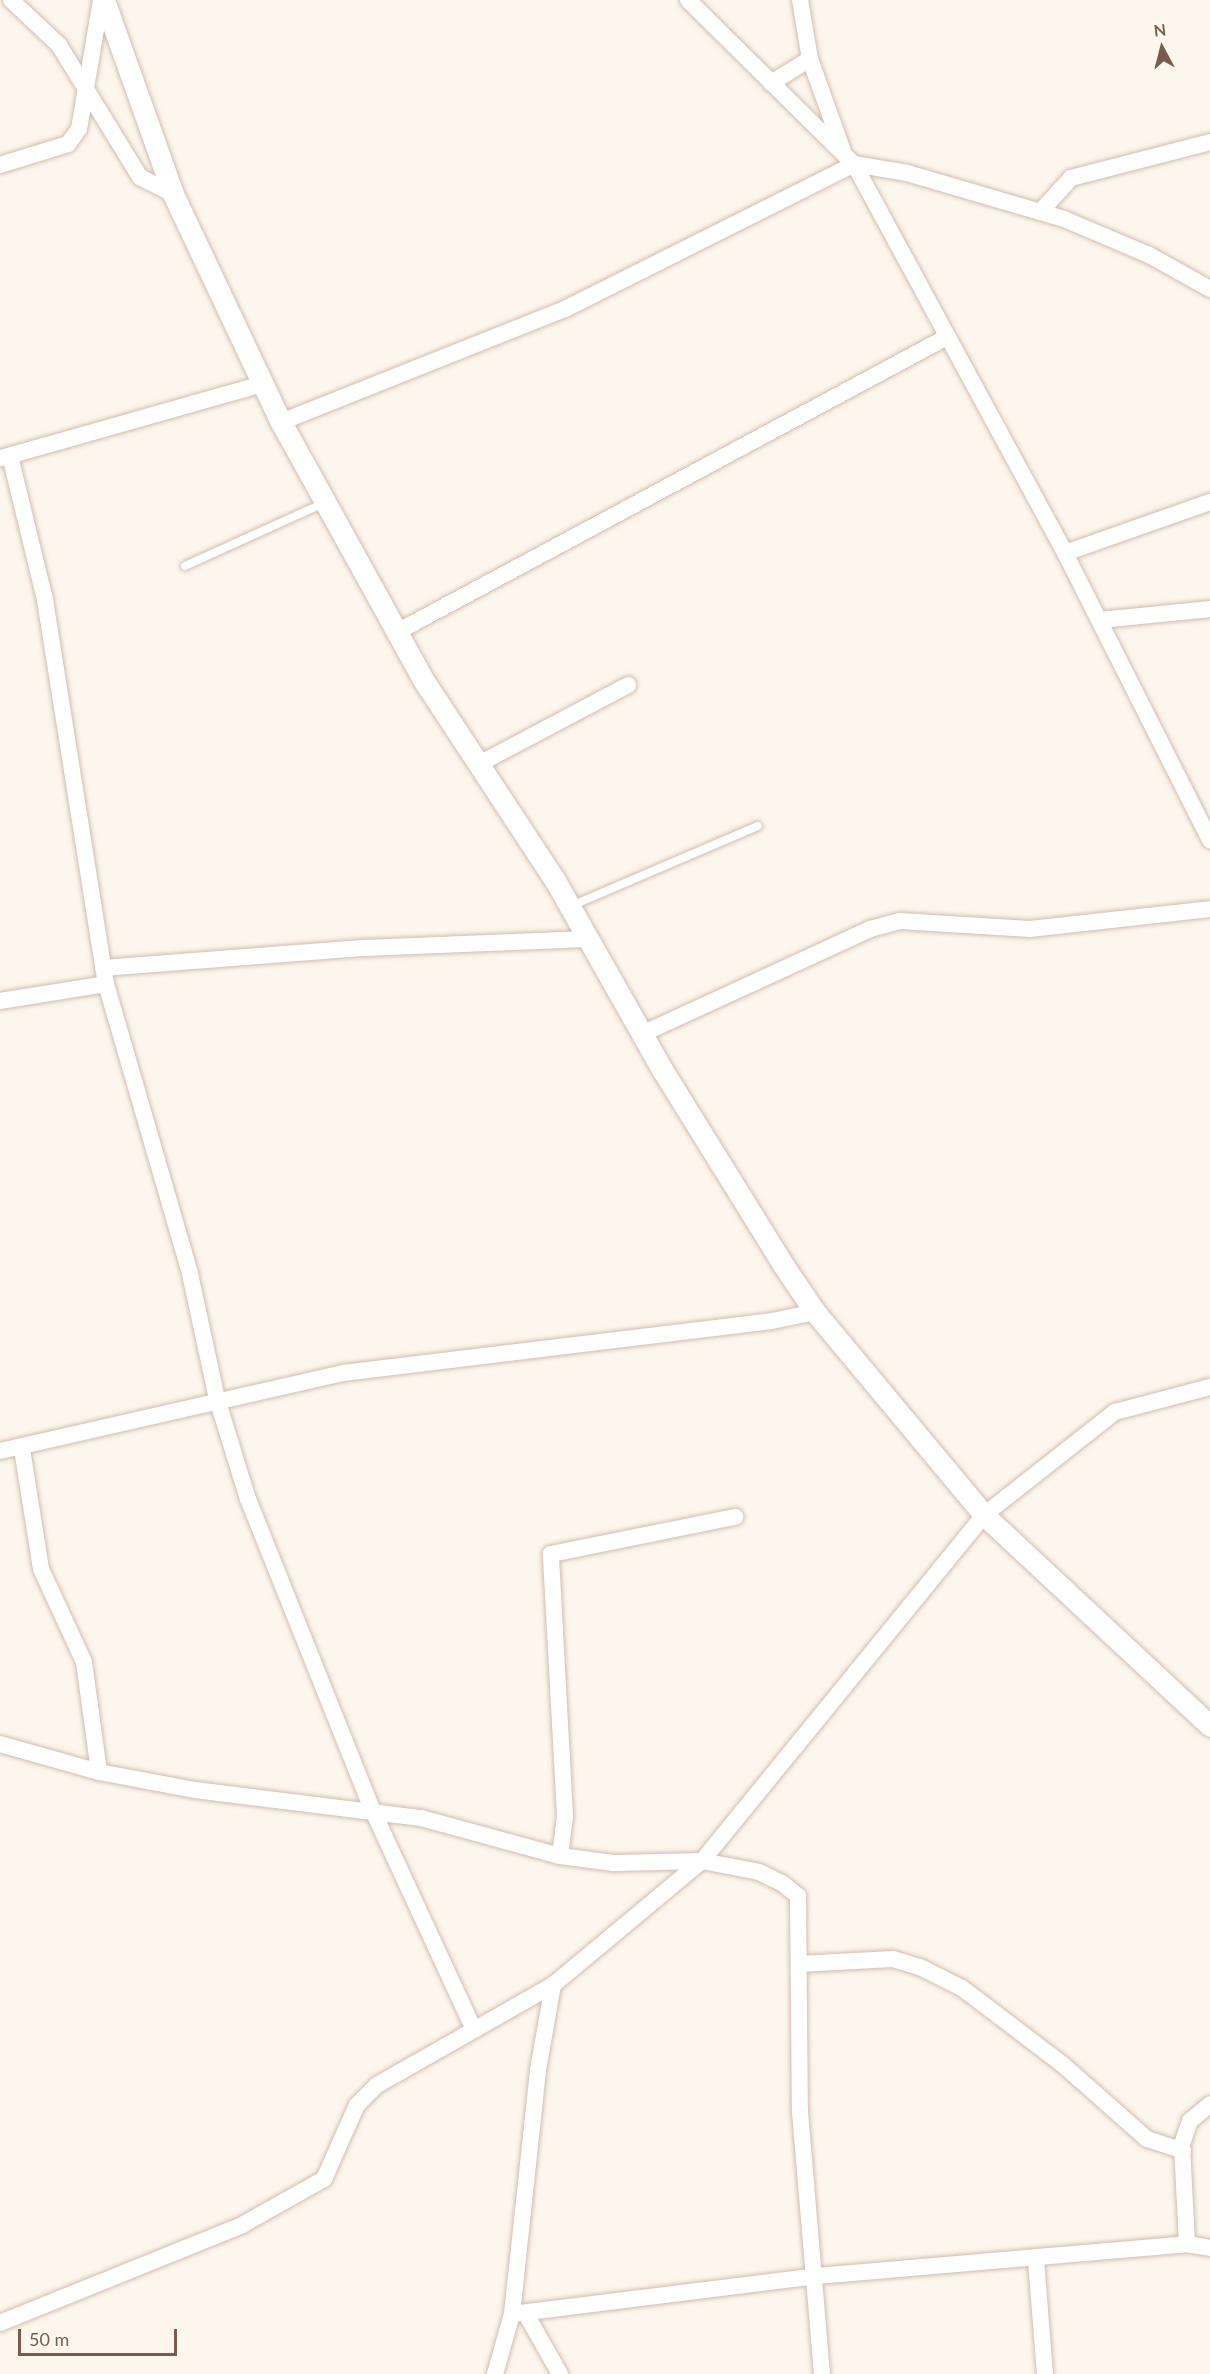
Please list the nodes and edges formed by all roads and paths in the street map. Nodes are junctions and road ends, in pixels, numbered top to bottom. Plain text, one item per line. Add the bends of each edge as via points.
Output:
1 (11, 0) edge
2 (102, 0) edge
3 (688, 0) edge
4 (800, 0) edge
5 (810, 59) junction
6 (771, 83) junction
7 (86, 84) junction
8 (1210, 142) edge
9 (849, 159) junction
10 (0, 165) edge
11 (173, 194) junction
12 (1040, 212) junction
13 (1210, 289) edge
14 (947, 337) junction
15 (262, 384) junction
16 (281, 422) junction
17 (5, 457) edge
18 (324, 502) junction
19 (1210, 502) edge
20 (1065, 553) junction
21 (185, 566) dead end
22 (1210, 609) edge
23 (1100, 620) junction
24 (397, 633) junction
25 (628, 685) dead end
26 (477, 765) junction
27 (758, 826) dead end
28 (1210, 840) edge
29 (571, 907) junction
30 (1210, 909) edge
31 (587, 939) junction
32 (104, 976) junction
33 (0, 1001) edge
34 (642, 1034) junction
35 (815, 1312) junction
36 (1210, 1387) edge
37 (218, 1399) junction
38 (22, 1449) junction
39 (0, 1451) edge
40 (984, 1515) junction
41 (735, 1517) dead end
42 (1210, 1726) edge
43 (0, 1744) edge
44 (99, 1772) junction
45 (372, 1809) junction
46 (560, 1856) junction
47 (702, 1861) junction
48 (799, 1964) junction
49 (553, 1985) junction
50 (474, 2030) junction
51 (1210, 2104) edge
52 (1183, 2151) junction
53 (1187, 2244) junction
54 (1210, 2248) edge
55 (1036, 2260) junction
56 (817, 2276) junction
57 (519, 2314) junction
58 (0, 2323) edge
59 (495, 2374) edge
60 (560, 2374) edge
61 (822, 2374) edge
62 (1045, 2374) edge

1 - 7 street via 59,45
2 - 7 street
2 - 11 street
3 - 6 street
4 - 5 street
5 - 6 street
5 - 9 street
6 - 9 street
7 - 10 street via 79,129 68,144
7 - 11 street via 140,177
8 - 12 street via 1071,178
9 - 12 street
9 - 14 street
9 - 16 street via 565,309
11 - 15 street
12 - 13 street via 1149,255
14 - 20 street
14 - 24 street
15 - 16 street
15 - 17 street
16 - 18 street
17 - 32 street via 45,600
18 - 21 lane
18 - 24 street
19 - 20 street
20 - 23 street
22 - 23 street
23 - 28 street
24 - 26 street
25 - 26 street
26 - 29 street
27 - 29 lane
29 - 31 street
30 - 34 street via 1030,929 900,921 870,929
31 - 32 street via 365,948
31 - 34 street
32 - 33 street
32 - 37 street via 190,1274
34 - 35 street
35 - 37 street via 772,1322 343,1373
35 - 40 street
36 - 40 street via 1115,1412
37 - 38 street
37 - 45 street via 248,1499
38 - 39 street
38 - 44 street via 41,1569 84,1662
40 - 42 street
40 - 47 street
41 - 46 street via 551,1554 565,1816
43 - 44 street
44 - 45 street via 195,1790
45 - 46 street
45 - 50 street
46 - 47 street via 614,1863
47 - 48 street via 759,1872 798,1896
47 - 49 street
48 - 52 street via 893,1959 920,1967 962,1988 1007,2022 1147,2139
48 - 56 street via 800,2112
49 - 50 street
49 - 57 street via 538,2070
50 - 58 street via 416,2058 377,2085 357,2105 324,2179 300,2196 242,2225
51 - 52 street via 1190,2121
52 - 53 street
53 - 54 street
53 - 55 street
55 - 56 street
55 - 62 street
56 - 57 street
56 - 61 street
57 - 59 street
57 - 60 street

